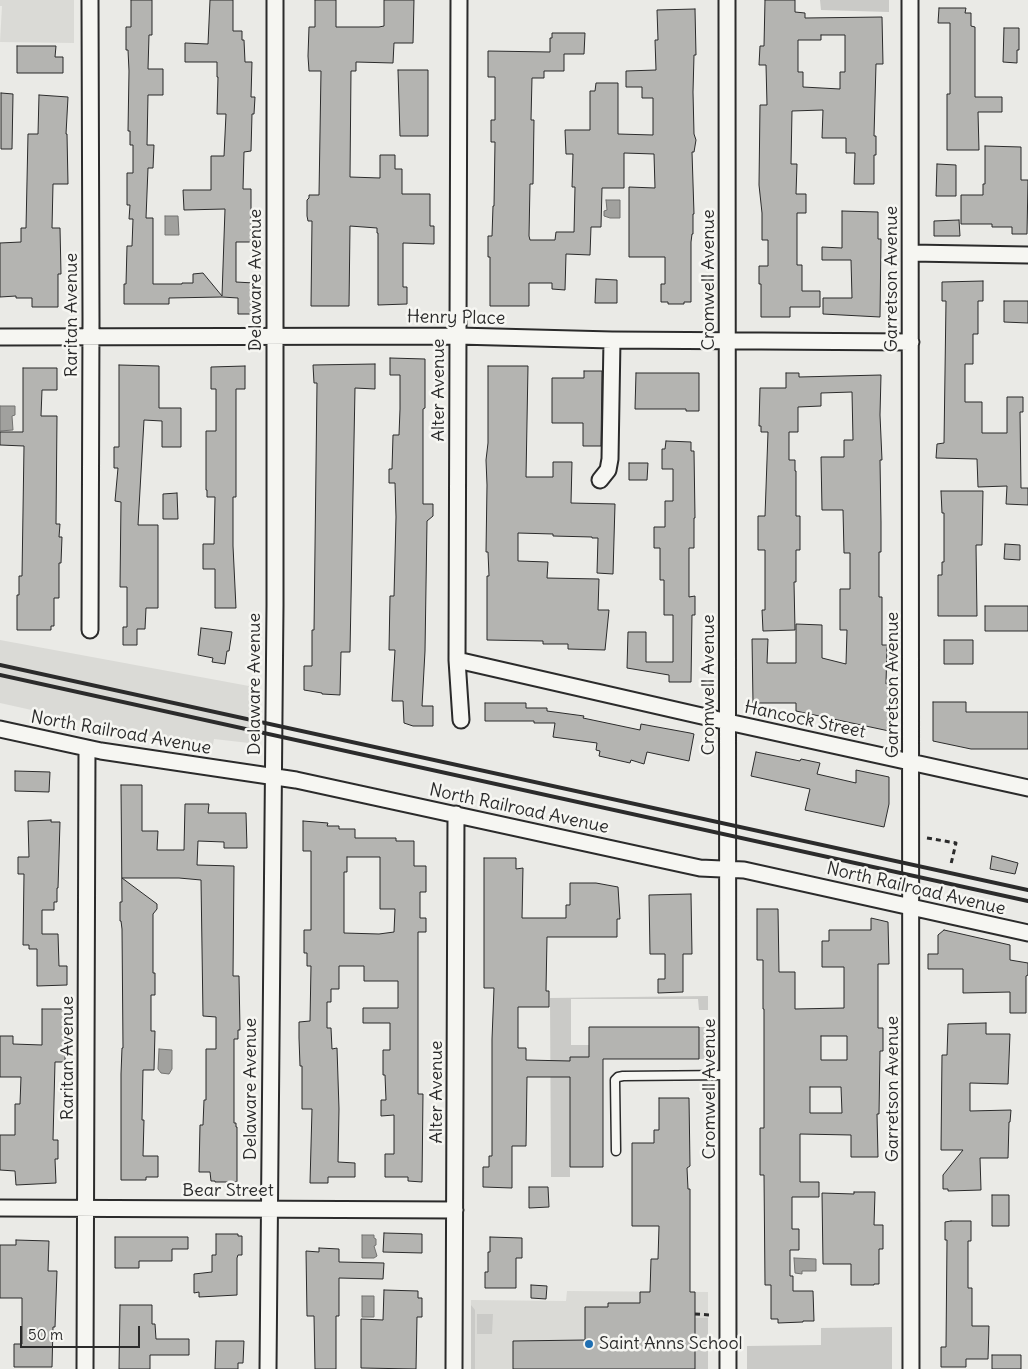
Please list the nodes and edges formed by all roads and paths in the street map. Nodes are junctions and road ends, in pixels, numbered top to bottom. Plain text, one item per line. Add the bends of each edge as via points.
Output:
1 (90, 0) edge
2 (275, 0) edge
3 (459, 0) edge
4 (727, 0) edge
5 (910, 0) edge
6 (911, 253) junction
7 (1028, 255) edge
8 (91, 336) junction
9 (275, 336) junction
10 (458, 336) junction
11 (0, 337) edge
12 (612, 340) junction
13 (728, 341) junction
14 (911, 342) junction
15 (600, 480) dead end
16 (90, 630) dead end
17 (457, 660) junction
18 (461, 720) dead end
19 (728, 722) junction
20 (0, 729) edge
21 (87, 748) junction
22 (912, 762) junction
23 (273, 776) junction
24 (1028, 788) edge
25 (456, 814) junction
26 (927, 838) dead end
27 (952, 864) dead end
28 (728, 870) junction
29 (912, 907) junction
30 (1028, 933) edge
31 (728, 1075) junction
32 (616, 1151) dead end
33 (0, 1208) edge
34 (86, 1208) junction
35 (269, 1210) junction
36 (455, 1210) junction
37 (696, 1314) dead end
38 (710, 1315) dead end
39 (86, 1369) edge
40 (268, 1369) edge
41 (454, 1369) edge
42 (728, 1369) edge
43 (912, 1369) edge

1 - 8 street, Raritan Avenue
2 - 9 street, Delaware Avenue
3 - 10 street, Alter Avenue
4 - 13 street, Cromwell Avenue
5 - 6 street, Garretson Avenue
6 - 7 street
6 - 14 street, Garretson Avenue
8 - 9 street, Henry Place
8 - 11 street, Henry Place
8 - 16 street, Raritan Avenue
9 - 10 street, Henry Place
9 - 23 street, Delaware Avenue
10 - 12 street, Henry Place
10 - 17 street, Alter Avenue
12 - 13 street, Henry Place
12 - 15 street via 610,460 608,470
13 - 14 street, Henry Place
13 - 19 street, Cromwell Avenue
14 - 22 street, Garretson Avenue
17 - 18 street, Alter Avenue
17 - 19 street, Hancock Street
19 - 22 street, Hancock Street
19 - 28 street, Cromwell Avenue
20 - 21 street, North Railroad Avenue
21 - 23 street, North Railroad Avenue
21 - 34 street, Raritan Avenue
22 - 24 street, Hancock Street
22 - 29 street, Garretson Avenue
23 - 25 street, North Railroad Avenue
23 - 35 street, Delaware Avenue
25 - 28 street, North Railroad Avenue via 700,868
25 - 36 street, Alter Avenue
26 - 27 path via 956,843
28 - 29 street, North Railroad Avenue via 744,870
28 - 31 street, Cromwell Avenue
29 - 30 street, North Railroad Avenue
29 - 43 street, Garretson Avenue
31 - 32 lane via 618,1077 615,1080
31 - 42 street, Cromwell Avenue
33 - 34 street, Bear Street
34 - 35 street, Bear Street
34 - 39 street, Raritan Avenue
35 - 36 street, Bear Street
35 - 40 street, Delaware Avenue
36 - 41 street, Alter Avenue
37 - 38 path

